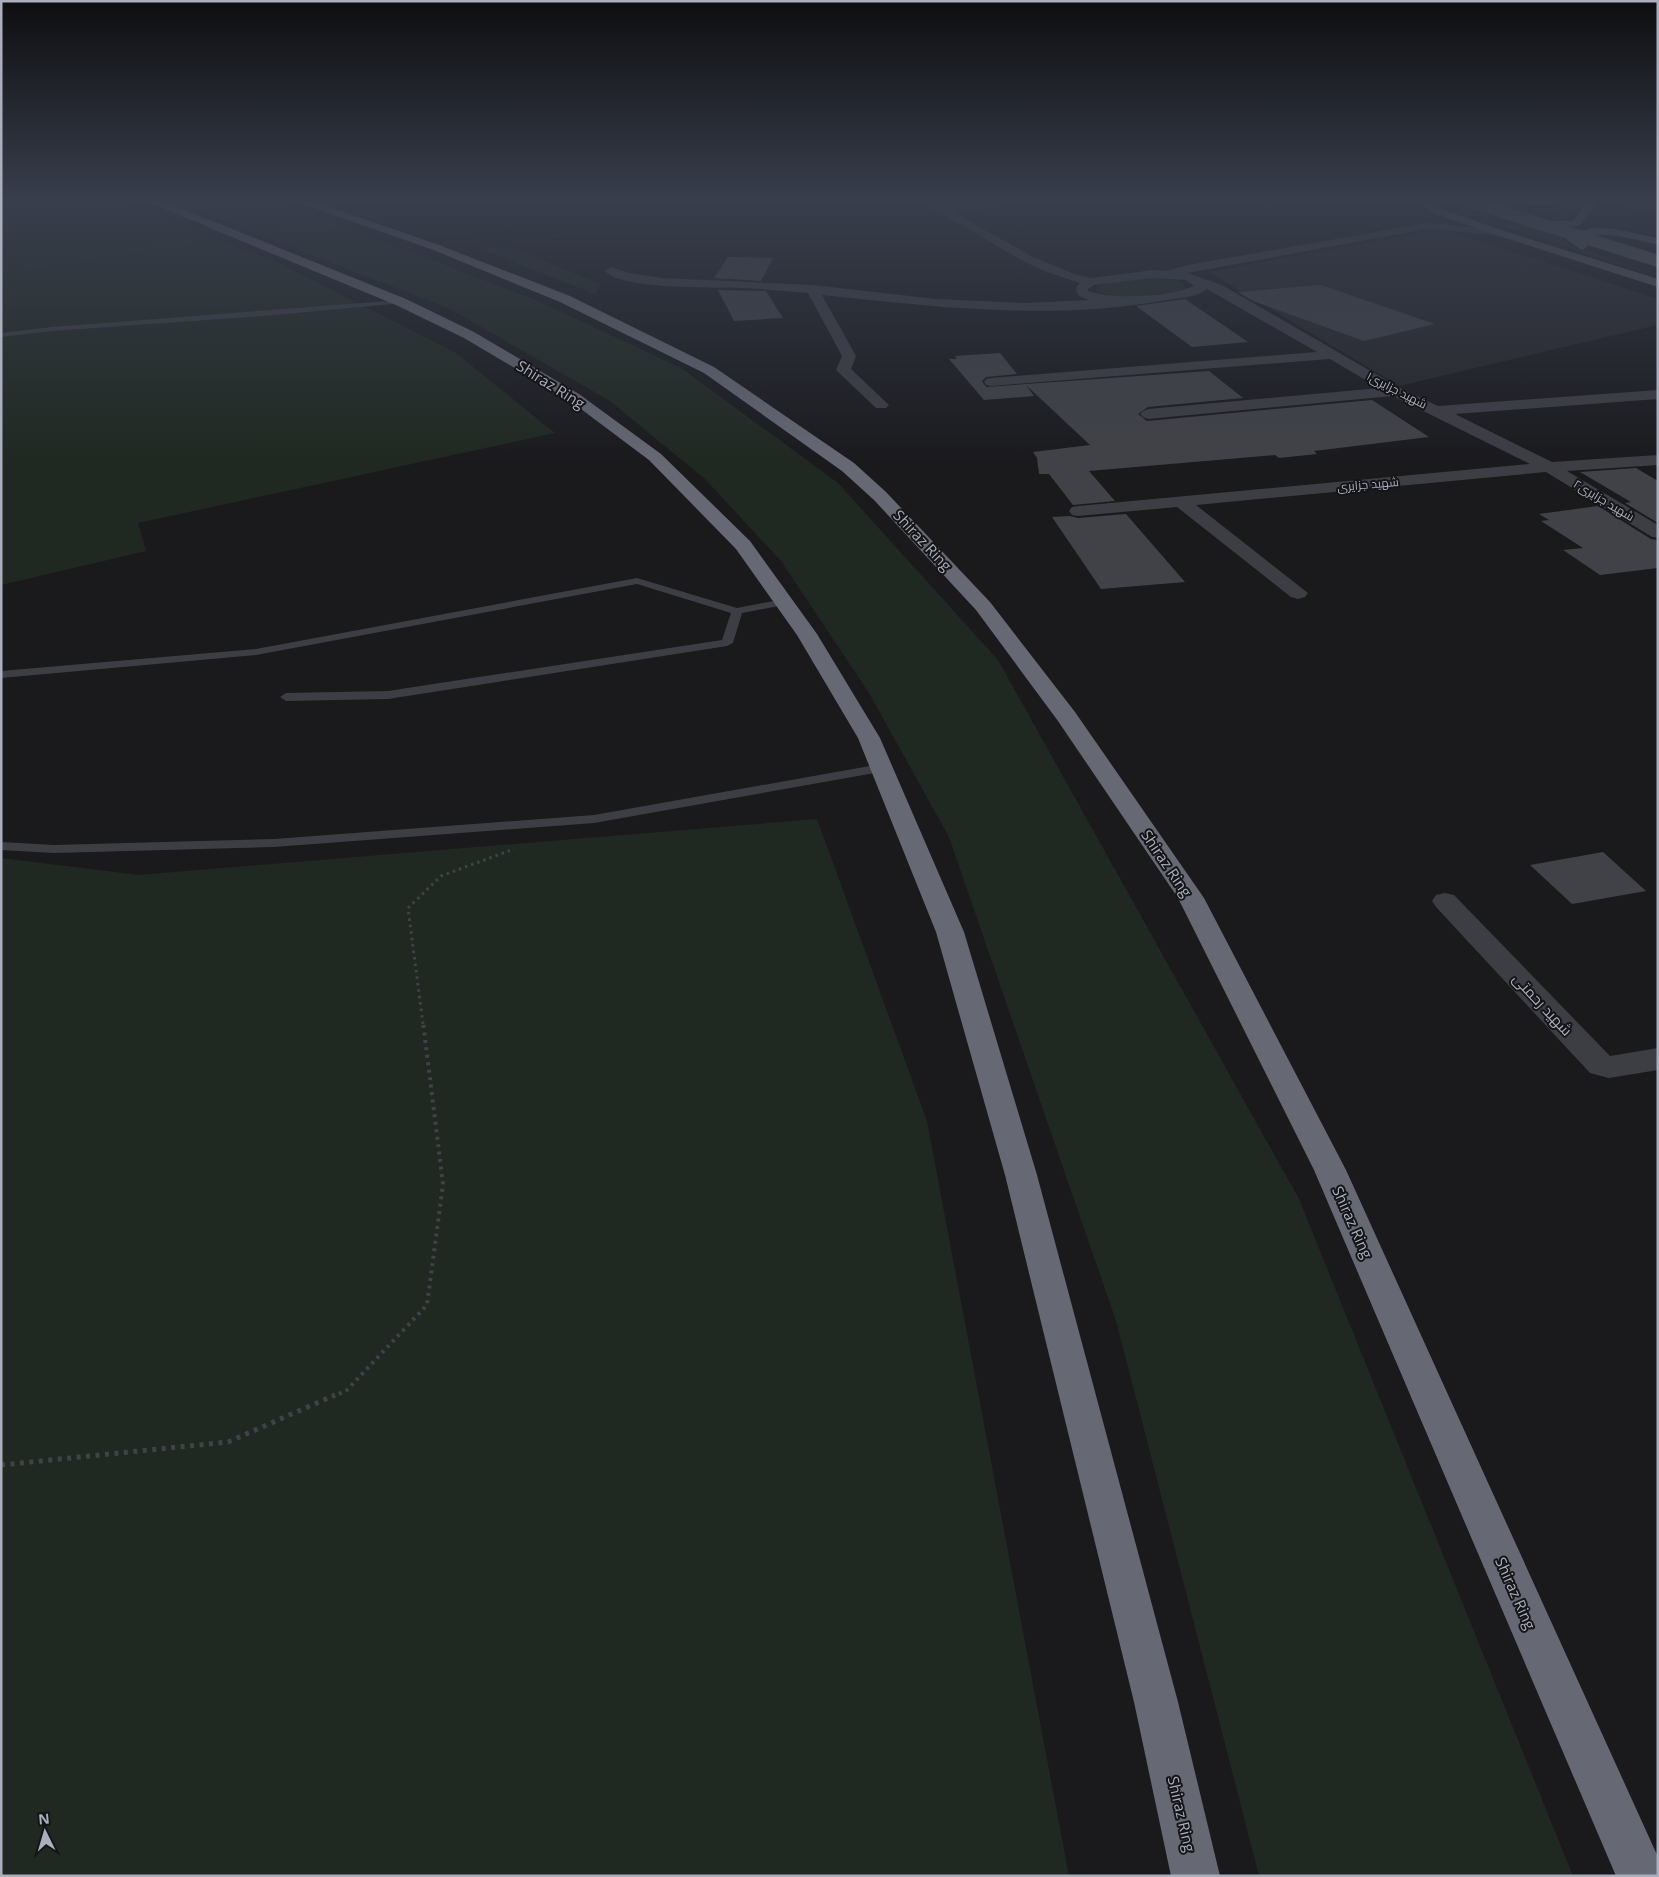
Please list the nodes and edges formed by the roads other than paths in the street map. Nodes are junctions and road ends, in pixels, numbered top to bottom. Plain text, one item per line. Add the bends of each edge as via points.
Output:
1 (370, 289) edge
2 (540, 289) edge
3 (805, 289) edge
4 (812, 289) junction
5 (1069, 289) edge
6 (1084, 289) edge
7 (1200, 289) edge
8 (1219, 289) edge
9 (1166, 296) junction
10 (401, 302) junction
11 (1115, 302) junction
12 (1012, 306) junction
13 (1249, 307) junction
14 (1, 335) edge
15 (1330, 355) junction
16 (991, 382) dead end
17 (1395, 391) junction
18 (1658, 394) edge
19 (881, 405) dead end
20 (1439, 411) junction
21 (1148, 414) dead end
22 (1658, 460) edge
23 (1550, 467) junction
24 (1181, 502) junction
25 (1078, 511) dead end
26 (1658, 533) edge
27 (1298, 593) dead end
28 (784, 602) junction
29 (737, 610) junction
30 (1, 675) edge
31 (286, 697) dead end
32 (882, 768) junction
33 (1, 846) edge
34 (1445, 901) dead end
35 (1658, 1059) edge
36 (1196, 1876) edge
37 (1641, 1876) edge

1 - 10 highway, Shiraz Ring
2 - 37 highway, Shiraz Ring via 708,370 848,467 906,522 983,606 1067,717 1191,898 1330,1170
3 - 4 street
4 - 12 street
4 - 19 street via 849,356 842,370
5 - 12 street
6 - 11 street via 1082,293
7 - 9 street
8 - 13 street, شهید جزایری۱
9 - 11 street
9 - 13 street, شهید جزایری۱
10 - 14 lane
10 - 28 highway, Shiraz Ring via 469,335 574,396 655,457 743,545
11 - 12 street via 1050,308
13 - 15 street, شهید جزایری۱
15 - 16 street
15 - 17 street, شهید جزایری۱
17 - 20 street, شهید جزایری۱
17 - 21 street
18 - 20 street
20 - 23 street, شهید جزایری۱
22 - 23 street, شهید جزایری
23 - 24 street, شهید جزایری
23 - 26 street, شهید جزایری۲
24 - 25 street, شهید جزایری
24 - 27 street
28 - 29 lane
28 - 32 highway, Shiraz Ring via 807,634
29 - 30 lane via 637,581 256,652
29 - 31 lane via 727,643 388,695
32 - 33 lane via 594,819 274,843 54,849
32 - 36 highway, Shiraz Ring via 950,932 1021,1175 1156,1702
34 - 35 street, شهید رحمتی via 1601,1065 1609,1067

